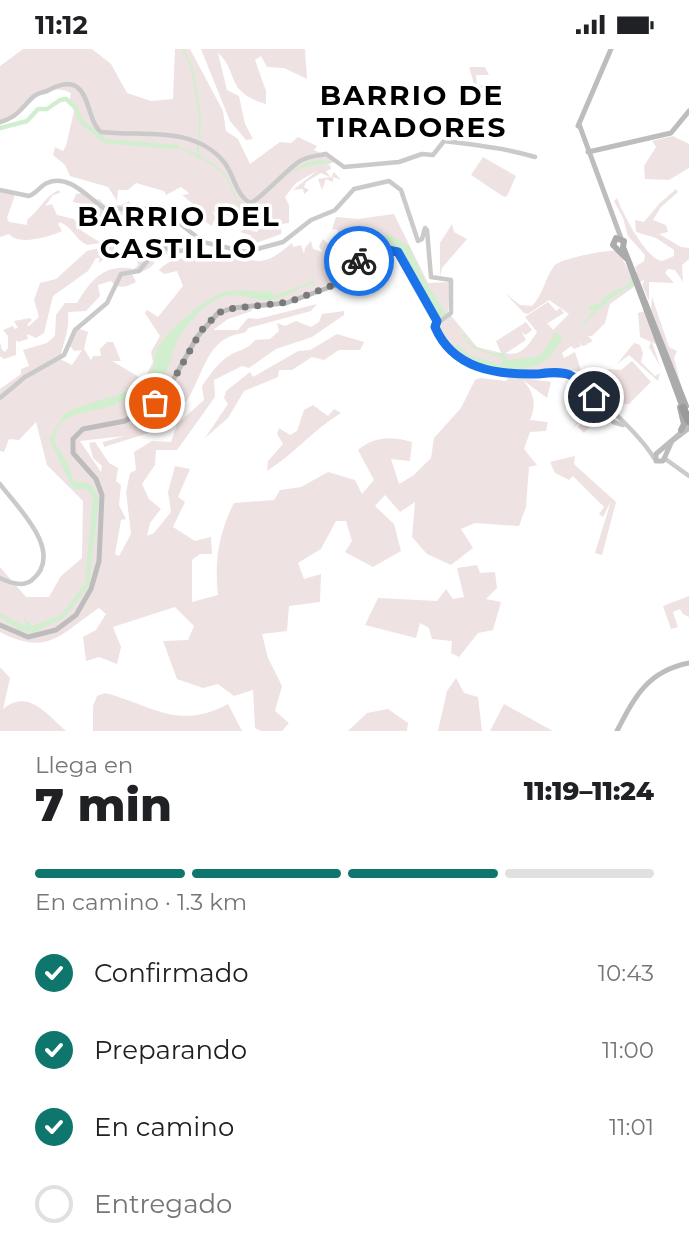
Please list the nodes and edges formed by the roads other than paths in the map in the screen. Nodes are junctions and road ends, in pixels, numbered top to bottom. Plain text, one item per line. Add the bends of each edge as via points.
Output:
1 (611, 49) edge
2 (689, 111) edge
3 (0, 122) edge
4 (588, 152) junction
5 (535, 157) dead end
6 (0, 190) edge
7 (618, 239) joint
8 (205, 243) junction
9 (437, 321) junction
10 (676, 386) junction
11 (0, 398) edge
12 (686, 406) edge
13 (687, 427) edge
14 (660, 458) junction
15 (689, 476) edge
16 (0, 484) edge
17 (0, 578) edge
18 (0, 625) edge
19 (689, 663) edge
20 (617, 731) edge

1 - 4 main road via 579,124
2 - 4 main road via 671,134
3 - 5 street via 14,117 36,94 67,84 88,100 94,125 101,132 202,142 225,163 243,198 252,203 299,161 327,154 348,167 399,162 434,152 443,142 497,146
4 - 7 main road
6 - 8 street via 30,196 58,181 82,189 105,209 164,212
7 - 10 main road via 613,246 621,248 632,268
8 - 9 street via 240,252 284,241 311,220 335,210 356,189 390,181 402,192 418,240 426,228 431,276 449,279 450,314
8 - 11 street via 191,250 163,249 149,257 138,272 121,274 107,303 75,330 64,355
9 - 14 street via 435,327 451,351 482,370 570,375 612,414 613,423 621,423
9 - 18 main road via 399,254 384,249 360,260 341,282 282,304 218,313 197,337 158,401 125,421 76,434 73,453 96,479 102,495 99,561 91,591 74,617 56,630 28,637
10 - 12 main road
10 - 12 main road
10 - 13 main road
12 - 13 highway
13 - 14 main road
14 - 15 street
16 - 17 street via 33,527 43,553 35,577 28,583
19 - 20 main road via 664,670 646,682

